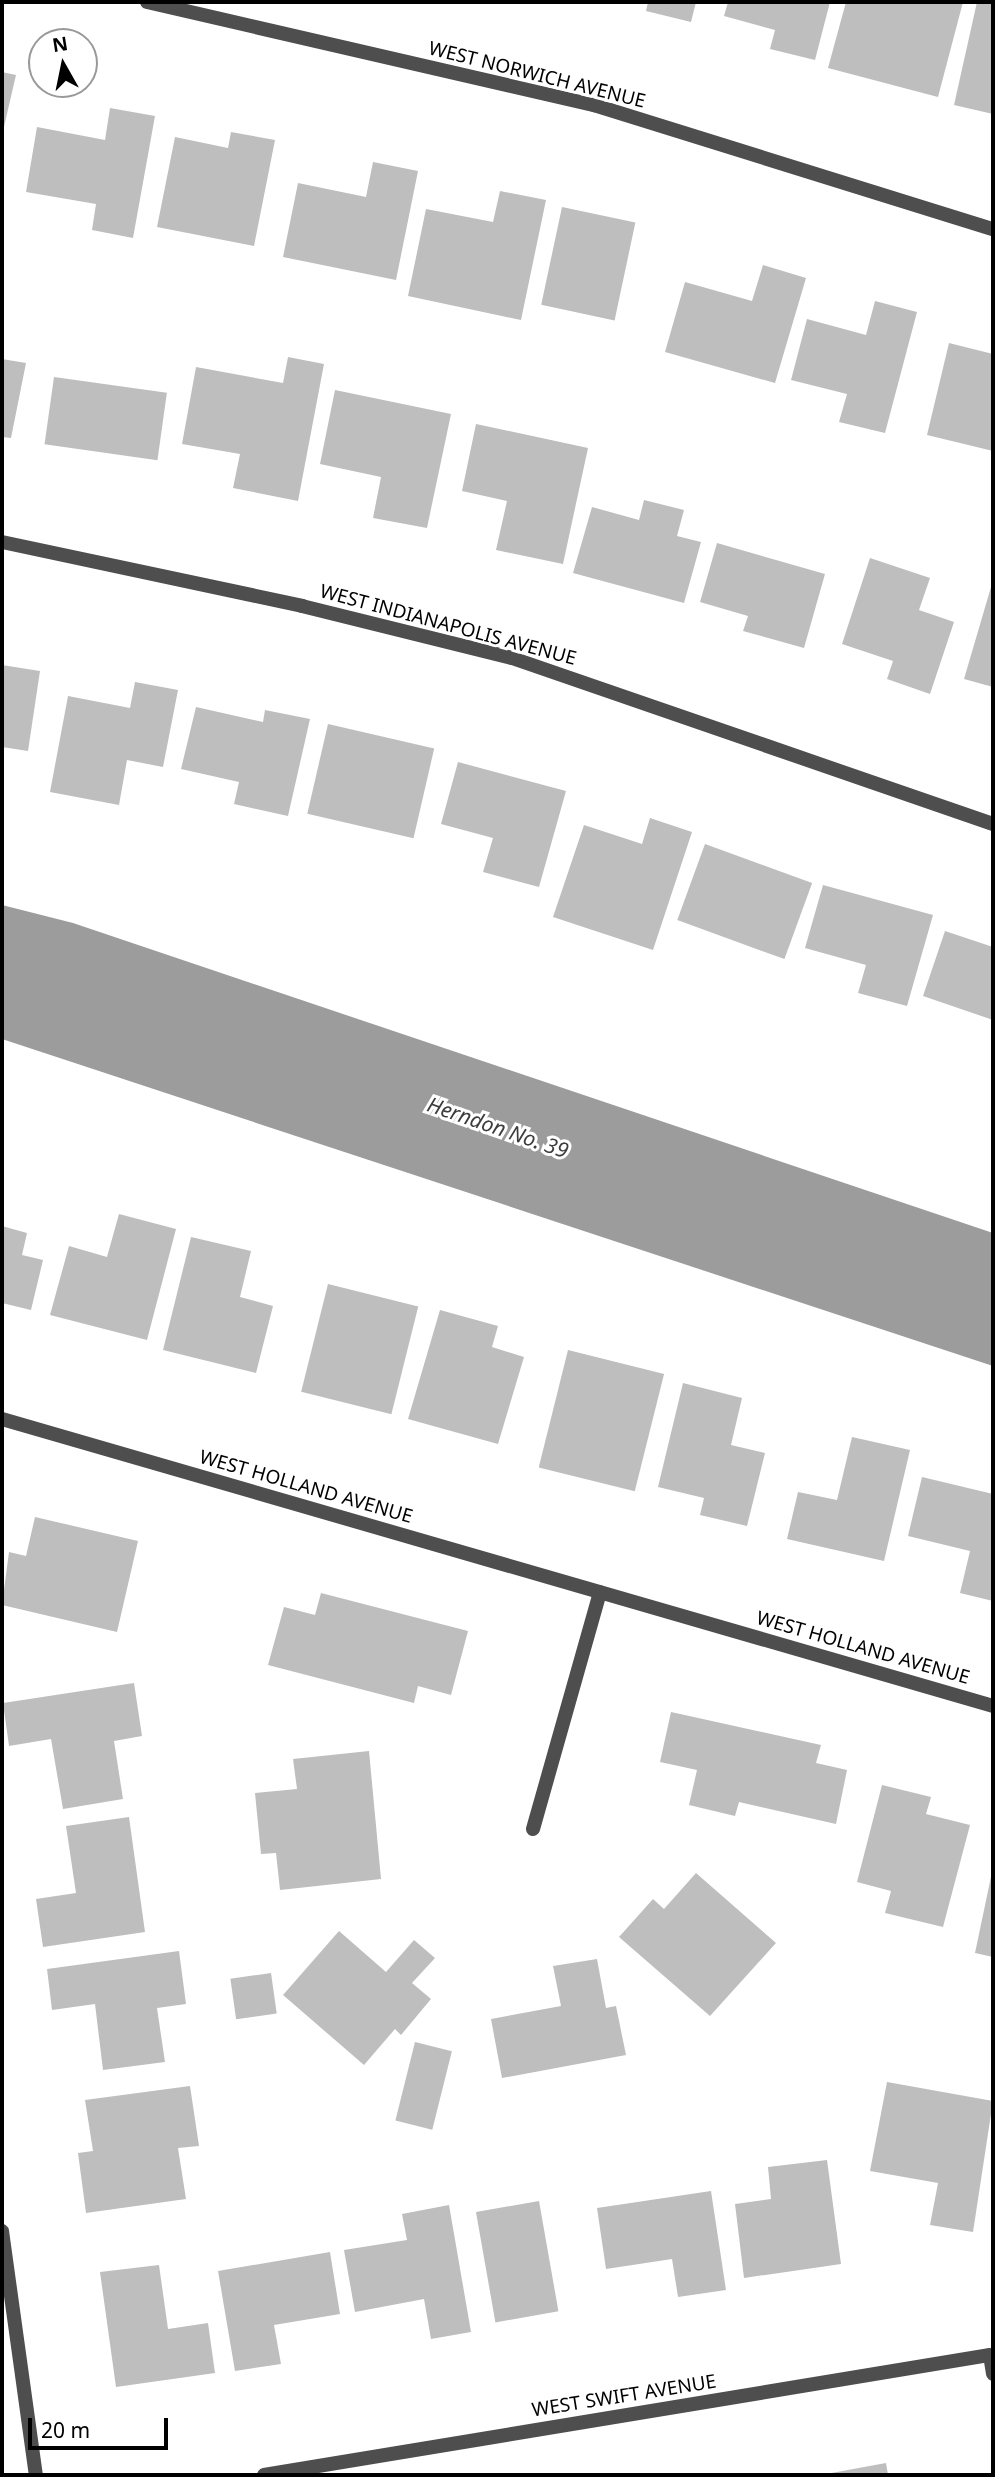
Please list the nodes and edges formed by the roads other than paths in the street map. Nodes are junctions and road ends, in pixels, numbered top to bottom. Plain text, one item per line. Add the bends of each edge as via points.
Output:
1 (147, 2) edge
2 (993, 229) edge
3 (2, 542) edge
4 (993, 824) edge
5 (2, 1419) edge
6 (600, 1592) junction
7 (993, 1706) edge
8 (533, 1829) dead end
9 (2, 2231) edge
10 (993, 2374) edge
11 (36, 2475) edge
12 (264, 2475) edge

1 - 2 street, WEST NORWICH AVENUE via 594,105
3 - 4 street, WEST INDIANAPOLIS AVENUE via 302,606 512,658
5 - 6 street, WEST HOLLAND AVENUE
6 - 7 street, WEST HOLLAND AVENUE
6 - 8 street
9 - 11 street
10 - 12 street, WEST SWIFT AVENUE via 990,2356

